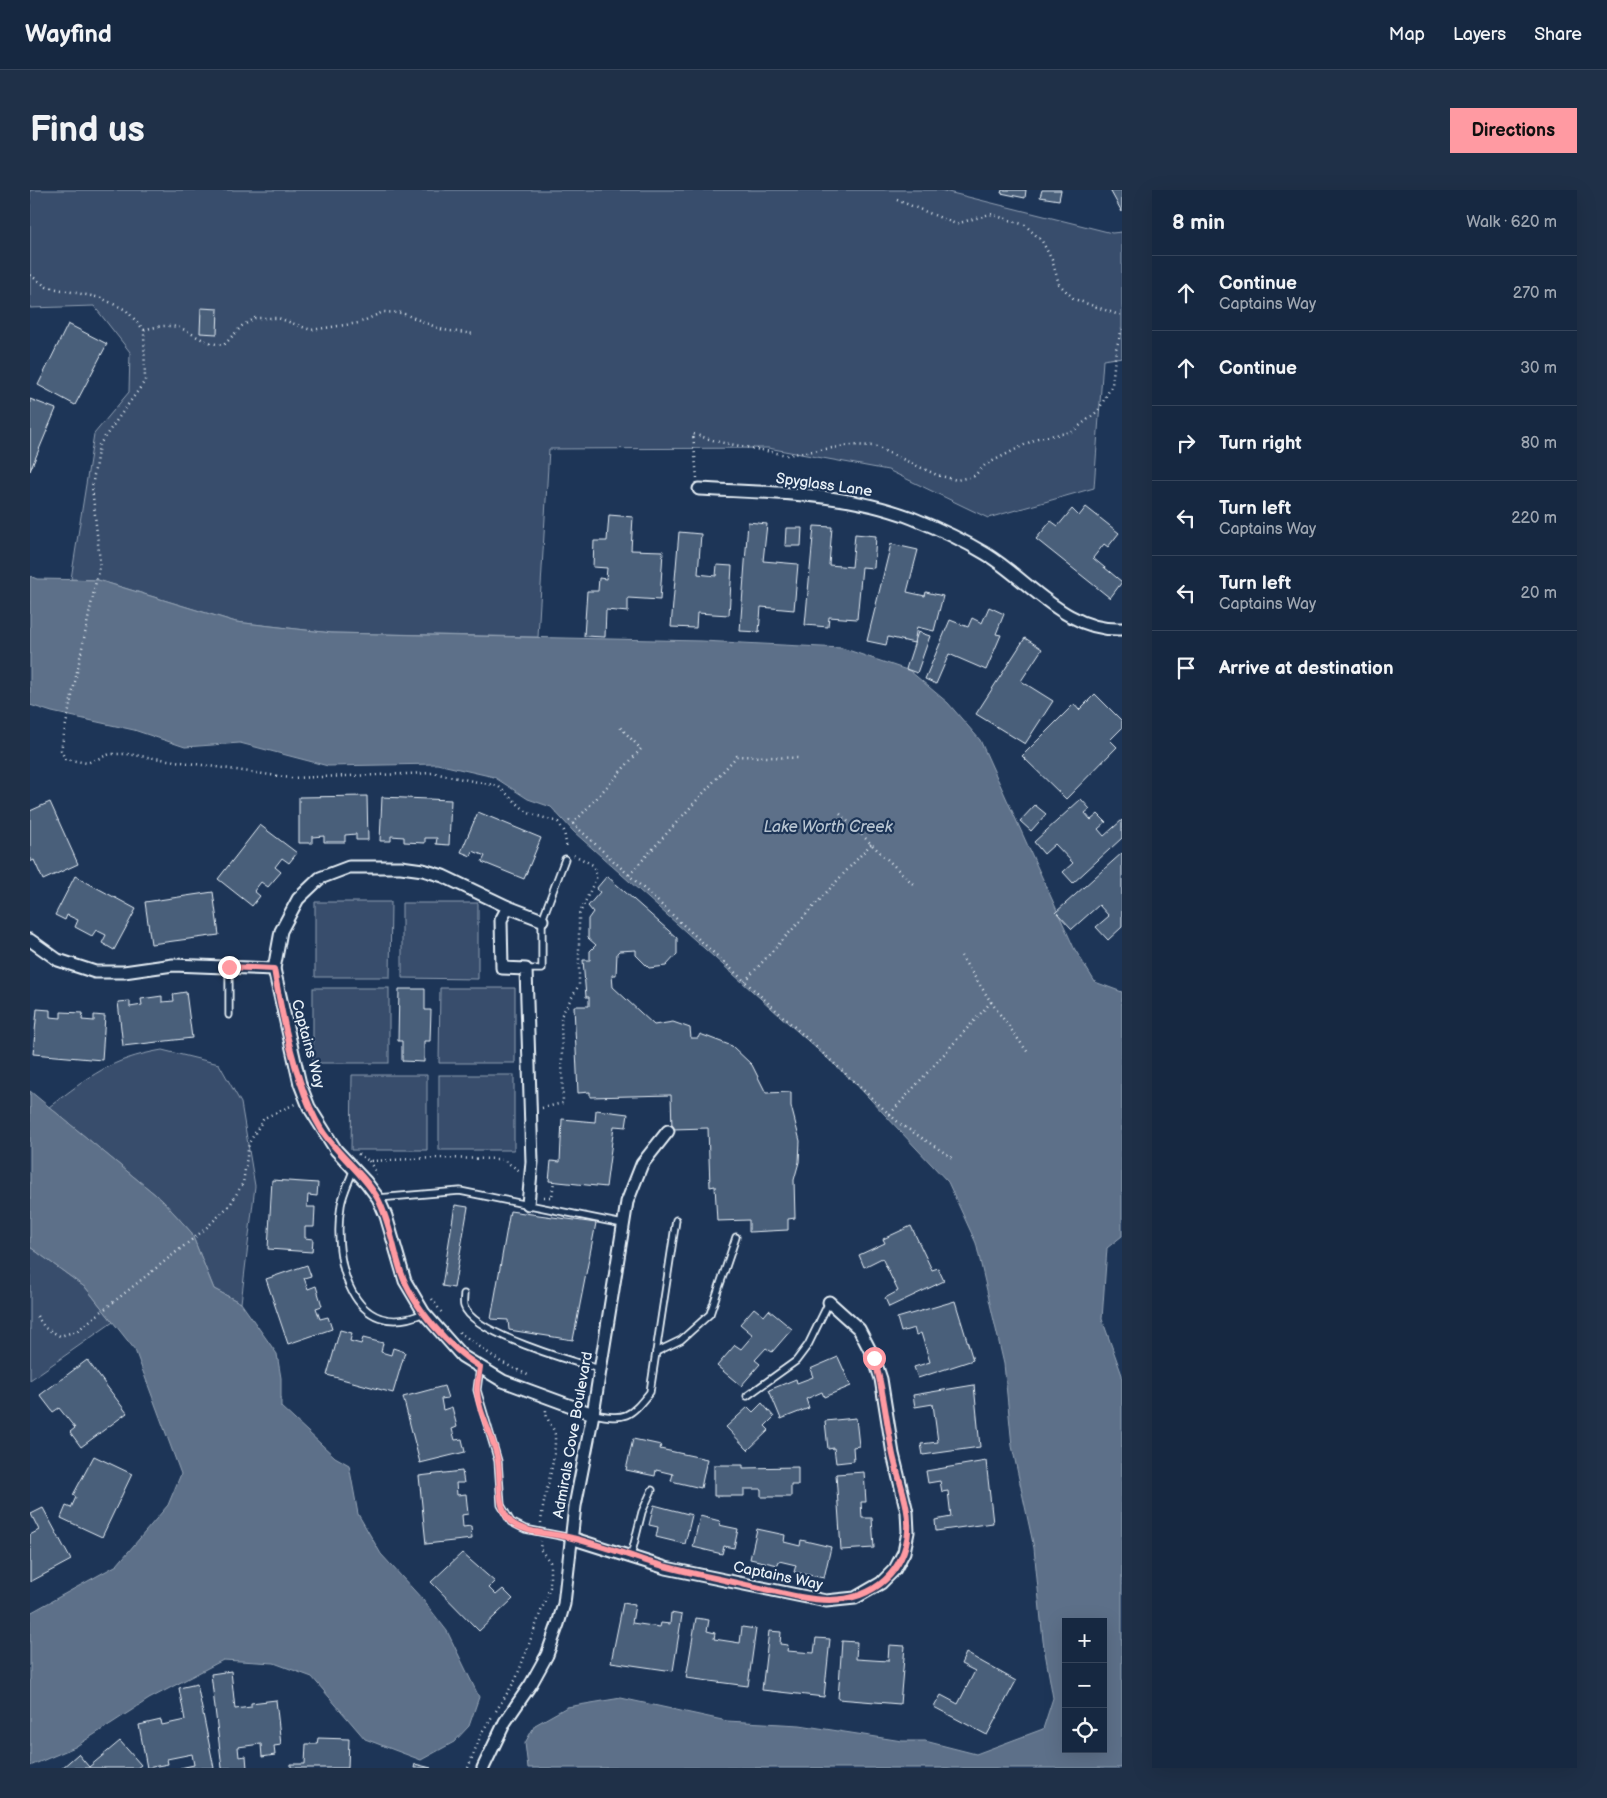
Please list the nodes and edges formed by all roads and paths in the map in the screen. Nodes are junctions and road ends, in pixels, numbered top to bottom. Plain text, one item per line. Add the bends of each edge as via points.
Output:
1 (897, 200) dead end
2 (30, 275) edge
3 (1122, 316) edge
4 (1122, 329) edge
5 (144, 330) junction
6 (474, 334) dead end
7 (699, 489) joint
8 (1122, 629) edge
9 (618, 725) dead end
10 (798, 758) dead end
11 (840, 814) dead end
12 (569, 820) dead end
13 (573, 824) junction
14 (871, 844) junction
15 (565, 859) dead end
16 (629, 875) junction
17 (913, 884) dead end
18 (508, 907) junction
19 (542, 920) junction
20 (30, 940) edge
21 (962, 956) dead end
22 (229, 967) junction
23 (274, 969) junction
24 (526, 969) junction
25 (744, 981) junction
26 (991, 1002) junction
27 (229, 1016) dead end
28 (1029, 1054) dead end
29 (530, 1108) junction
30 (313, 1114) junction
31 (890, 1114) junction
32 (668, 1132) dead end
33 (352, 1150) dead end
34 (954, 1159) dead end
35 (354, 1168) junction
36 (531, 1173) junction
37 (554, 1182) dead end
38 (538, 1190) dead end
39 (378, 1198) junction
40 (528, 1204) junction
41 (676, 1220) dead end
42 (623, 1224) junction
43 (736, 1237) dead end
44 (464, 1294) dead end
45 (829, 1302) joint
46 (424, 1313) junction
47 (37, 1316) dead end
48 (656, 1352) junction
49 (480, 1367) junction
50 (600, 1369) junction
51 (747, 1396) dead end
52 (593, 1414) junction
53 (652, 1490) dead end
54 (571, 1538) junction
55 (631, 1556) junction
56 (483, 1768) edge

1 - 3 path via 956,224 990,214 1025,225 1042,241 1059,284 1074,299
2 - 5 path via 47,287 101,298 126,310
4 - 7 path via 1112,385 1098,411 1072,432 1038,438 985,465 974,476 957,480 937,475 874,446 828,448 787,455 693,434
5 - 6 path via 160,325 182,326 209,343 224,345 242,326 255,318 278,318 311,330 358,323 382,312 402,313 443,330
5 - 29 path via 145,381 99,445 92,487 100,562 61,750 65,759 87,764 110,754 127,754 291,778 432,773 498,786 528,813 558,822 564,831 569,854 593,865 597,876 579,915 579,985 561,1016 563,1103
7 - 8 street, Spyglass Lane via 804,494 845,500 912,518 986,554 1071,618 1097,628
9 - 13 path via 641,749
10 - 16 path via 737,756
11 - 14 path
12 - 13 path
13 - 16 path
14 - 17 path
14 - 25 path
15 - 19 lane
16 - 25 path
18 - 19 street, Captains Way
18 - 23 street, Captains Way via 423,870 344,868 320,878 298,899 281,931
18 - 24 street via 501,920 502,968
19 - 24 lane via 542,968
20 - 22 street via 58,960 95,972 124,972 173,965
21 - 26 path
22 - 23 street
22 - 27 lane
23 - 30 street, Captains Way via 300,1084
24 - 29 street
25 - 31 path
26 - 28 path
26 - 31 path
29 - 36 street
30 - 35 street, Captains Way via 336,1150
30 - 47 path via 293,1104 264,1118 249,1143 243,1183 230,1205 204,1230 77,1331 60,1336 45,1328
31 - 34 path
32 - 42 street, Admirals Cove Boulevard via 642,1164 633,1182
33 - 36 path via 369,1161 502,1159 522,1172
35 - 39 street, Captains Way
35 - 46 lane via 341,1204 339,1241 345,1276 356,1301 371,1314 390,1321 410,1319
36 - 40 street
37 - 38 path via 552,1196 543,1198
39 - 40 lane via 460,1191
39 - 46 street, Captains Way via 402,1276
40 - 42 lane
41 - 48 lane
42 - 50 street, Admirals Cove Boulevard
43 - 48 lane via 710,1314 681,1340
44 - 50 lane via 464,1306 469,1314 484,1325 523,1345
45 - 51 lane via 808,1345 796,1361
45 - 55 street, Captains Way via 859,1329 881,1379 908,1522 907,1542 895,1569 864,1594 846,1600 826,1601 666,1568
46 - 49 street, Captains Way via 462,1356
48 - 52 lane via 650,1392 635,1410 619,1419
49 - 52 street, Captains Way via 503,1381
49 - 54 lane via 477,1390 498,1461 501,1505 511,1522 525,1529
50 - 52 street, Admirals Cove Boulevard
52 - 54 street, Admirals Cove Boulevard
53 - 55 lane via 642,1512
54 - 55 street, Captains Way
54 - 56 street, Admirals Cove Boulevard via 564,1604 547,1655 505,1722

